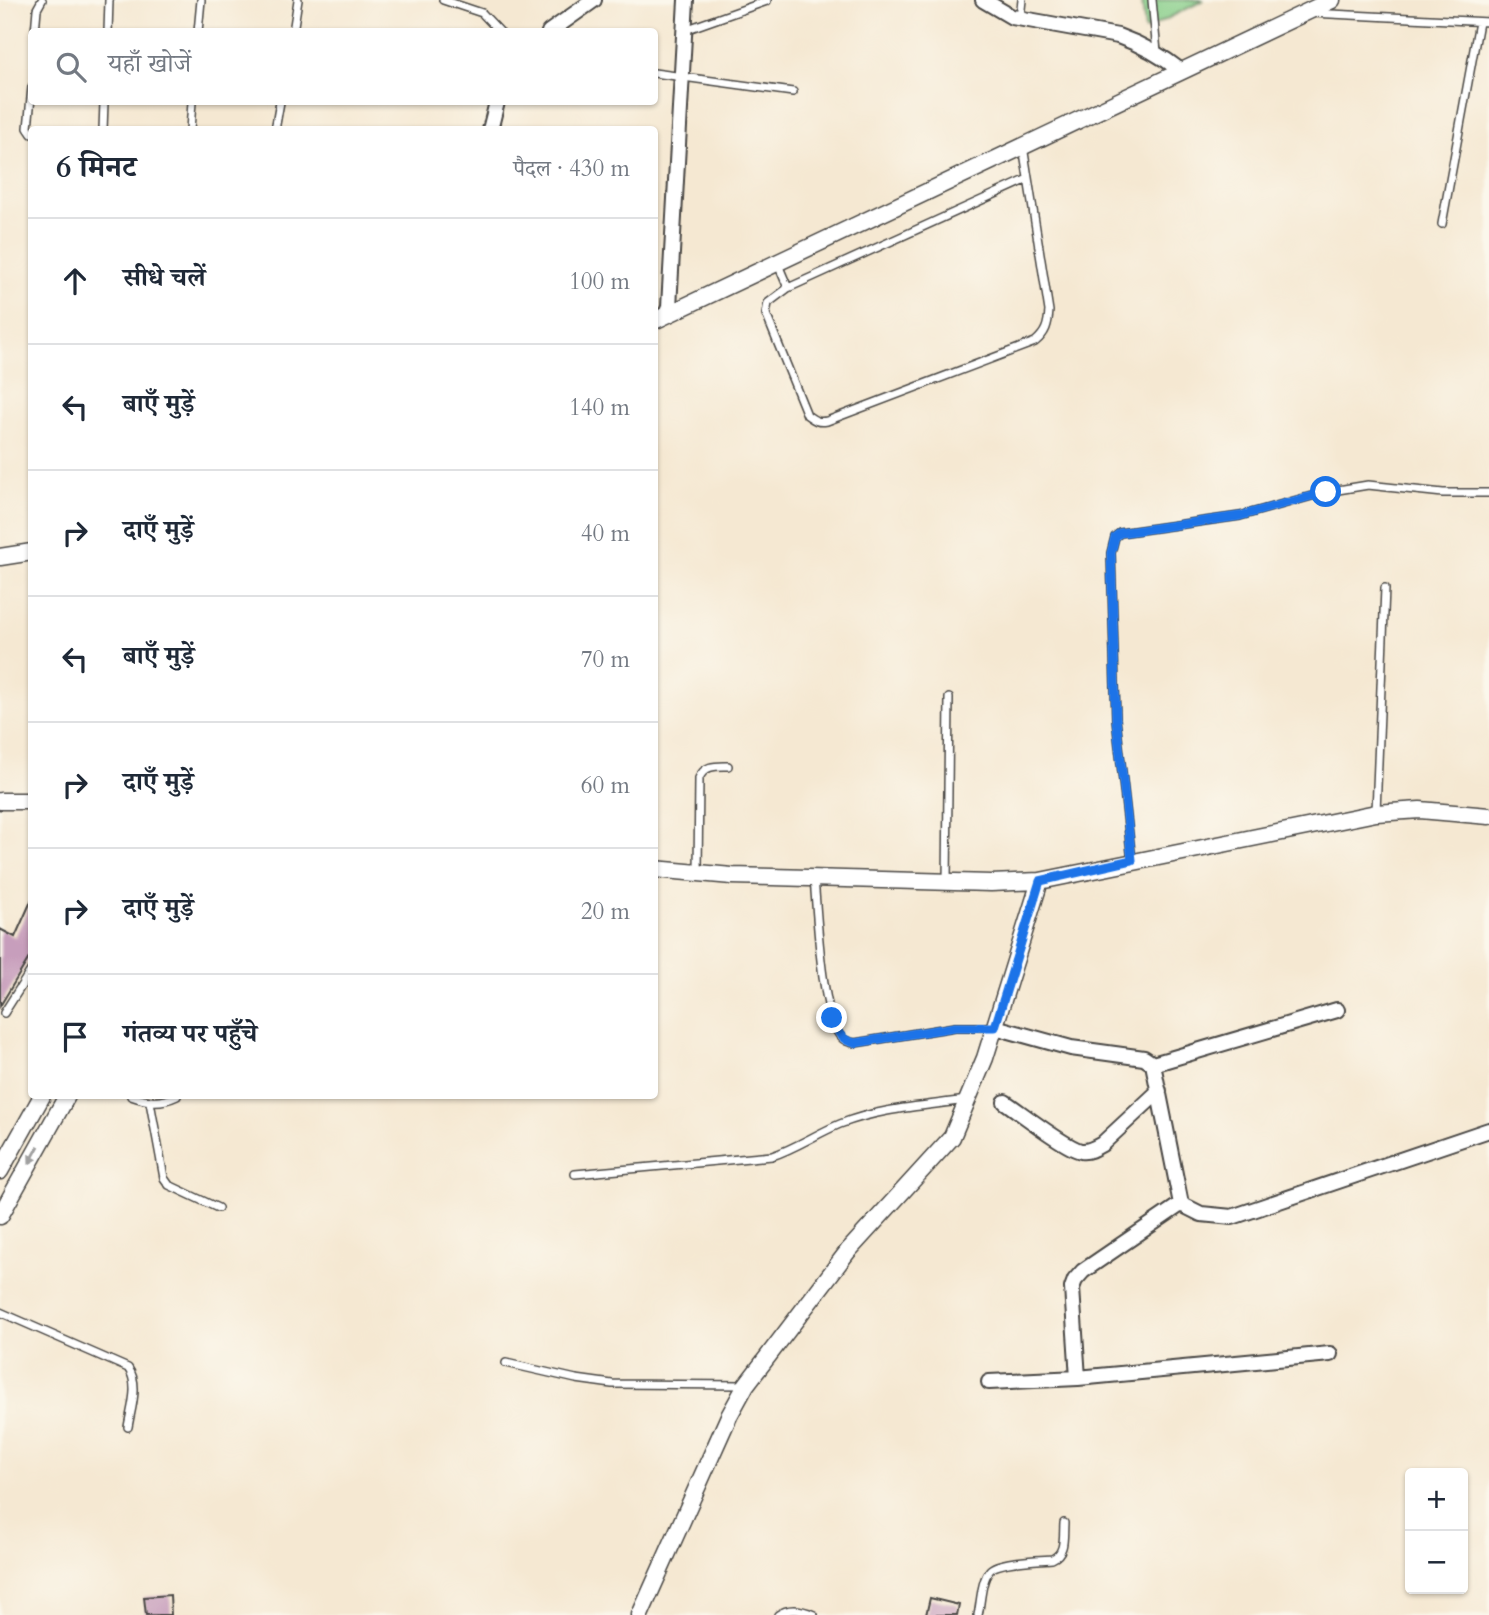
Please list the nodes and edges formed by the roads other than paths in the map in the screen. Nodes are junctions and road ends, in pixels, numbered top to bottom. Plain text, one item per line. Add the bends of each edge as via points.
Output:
1 (42, 0) edge
2 (109, 0) edge
3 (201, 0) edge
4 (298, 0) edge
5 (443, 0) edge
6 (594, 0) edge
7 (686, 0) edge
8 (983, 0) edge
9 (1022, 0) edge
10 (1152, 0) edge
11 (1332, 0) edge
12 (767, 1) edge
13 (1304, 13) junction
14 (1020, 19) junction
15 (1479, 22) junction
16 (1489, 22) edge
17 (36, 28) edge
18 (108, 28) edge
19 (198, 28) edge
20 (294, 28) edge
21 (495, 28) edge
22 (555, 28) edge
23 (684, 30) junction
24 (1157, 52) junction
25 (1181, 71) junction
26 (658, 74) edge
27 (681, 78) junction
28 (793, 92) dead end
29 (31, 105) edge
30 (104, 105) edge
31 (192, 105) edge
32 (279, 105) edge
33 (495, 105) edge
34 (29, 126) edge
35 (103, 126) edge
36 (190, 126) edge
37 (276, 126) edge
38 (491, 126) edge
39 (1023, 145) junction
40 (1028, 179) junction
41 (1442, 224) dead end
42 (777, 262) junction
43 (788, 288) junction
44 (660, 318) edge
45 (1489, 493) edge
46 (28, 553) edge
47 (0, 557) edge
48 (1385, 588) dead end
49 (949, 698) dead end
50 (728, 766) dead end
51 (0, 801) edge
52 (28, 801) edge
53 (1376, 813) junction
54 (1489, 816) edge
55 (1132, 860) junction
56 (658, 869) edge
57 (698, 873) junction
58 (814, 878) junction
59 (1040, 881) junction
60 (947, 882) junction
61 (28, 975) edge
62 (1337, 1010) dead end
63 (4, 1013) dead end
64 (995, 1027) junction
65 (1153, 1064) junction
66 (1159, 1091) junction
67 (40, 1099) edge
68 (64, 1099) edge
69 (140, 1099) edge
70 (170, 1099) edge
71 (968, 1100) junction
72 (150, 1102) junction
73 (1005, 1102) dead end
74 (1489, 1130) edge
75 (4, 1152) edge
76 (0, 1171) edge
77 (575, 1174) dead end
78 (1181, 1204) junction
79 (218, 1208) dead end
80 (0, 1216) edge
81 (0, 1312) edge
82 (1329, 1354) dead end
83 (506, 1363) dead end
84 (1078, 1378) junction
85 (989, 1382) dead end
86 (746, 1385) junction
87 (128, 1427) dead end
88 (1064, 1522) dead end
89 (640, 1615) edge
90 (778, 1615) edge
91 (814, 1615) edge
92 (978, 1615) edge

1 - 17 lane
2 - 18 lane
3 - 19 lane
4 - 20 lane
5 - 21 lane via 482,13
6 - 22 street
7 - 23 street
8 - 14 street
9 - 14 lane
10 - 24 lane
11 - 13 street
12 - 23 lane
13 - 15 lane
13 - 25 street
14 - 24 street via 1118,36
15 - 16 lane
15 - 41 lane
23 - 27 street
24 - 25 street
25 - 39 street
26 - 27 lane
27 - 28 lane
27 - 44 street via 669,307
29 - 34 lane
30 - 35 lane
31 - 36 lane
32 - 37 lane
33 - 38 street
39 - 40 lane
39 - 42 street
40 - 43 lane
40 - 43 lane via 1049,312 1048,325 1035,342 821,422 807,415 766,314 768,303
42 - 43 lane
42 - 44 street
45 - 55 lane via 1358,486 1240,516 1115,537 1111,553 1116,719
46 - 47 street
48 - 53 lane
49 - 60 lane
50 - 57 lane via 708,767 699,778
51 - 52 street
53 - 54 street via 1420,810
53 - 55 street
55 - 59 street
56 - 57 street
57 - 58 street
58 - 60 street
58 - 64 lane via 825,994 839,1035 846,1042 955,1027
59 - 60 street
59 - 64 street
61 - 63 lane
62 - 65 street
64 - 65 street via 1071,1048 1144,1058
64 - 71 street
65 - 66 street
66 - 73 street via 1102,1144 1081,1151
66 - 78 street
67 - 75 street
68 -> 80 street
69 - 72 lane
70 - 72 lane
71 - 77 lane via 874,1112 772,1156
71 - 86 street via 952,1137 848,1251
72 - 79 lane via 164,1178 169,1185
74 - 78 street via 1232,1217 1201,1214
75 - 76 street
78 - 84 street via 1075,1280
81 - 87 lane via 128,1368 134,1384
82 - 84 street
83 - 86 lane via 612,1384
84 - 85 street
86 - 89 street
88 - 92 lane via 1059,1556 990,1570
90 - 91 lane via 795,1610

